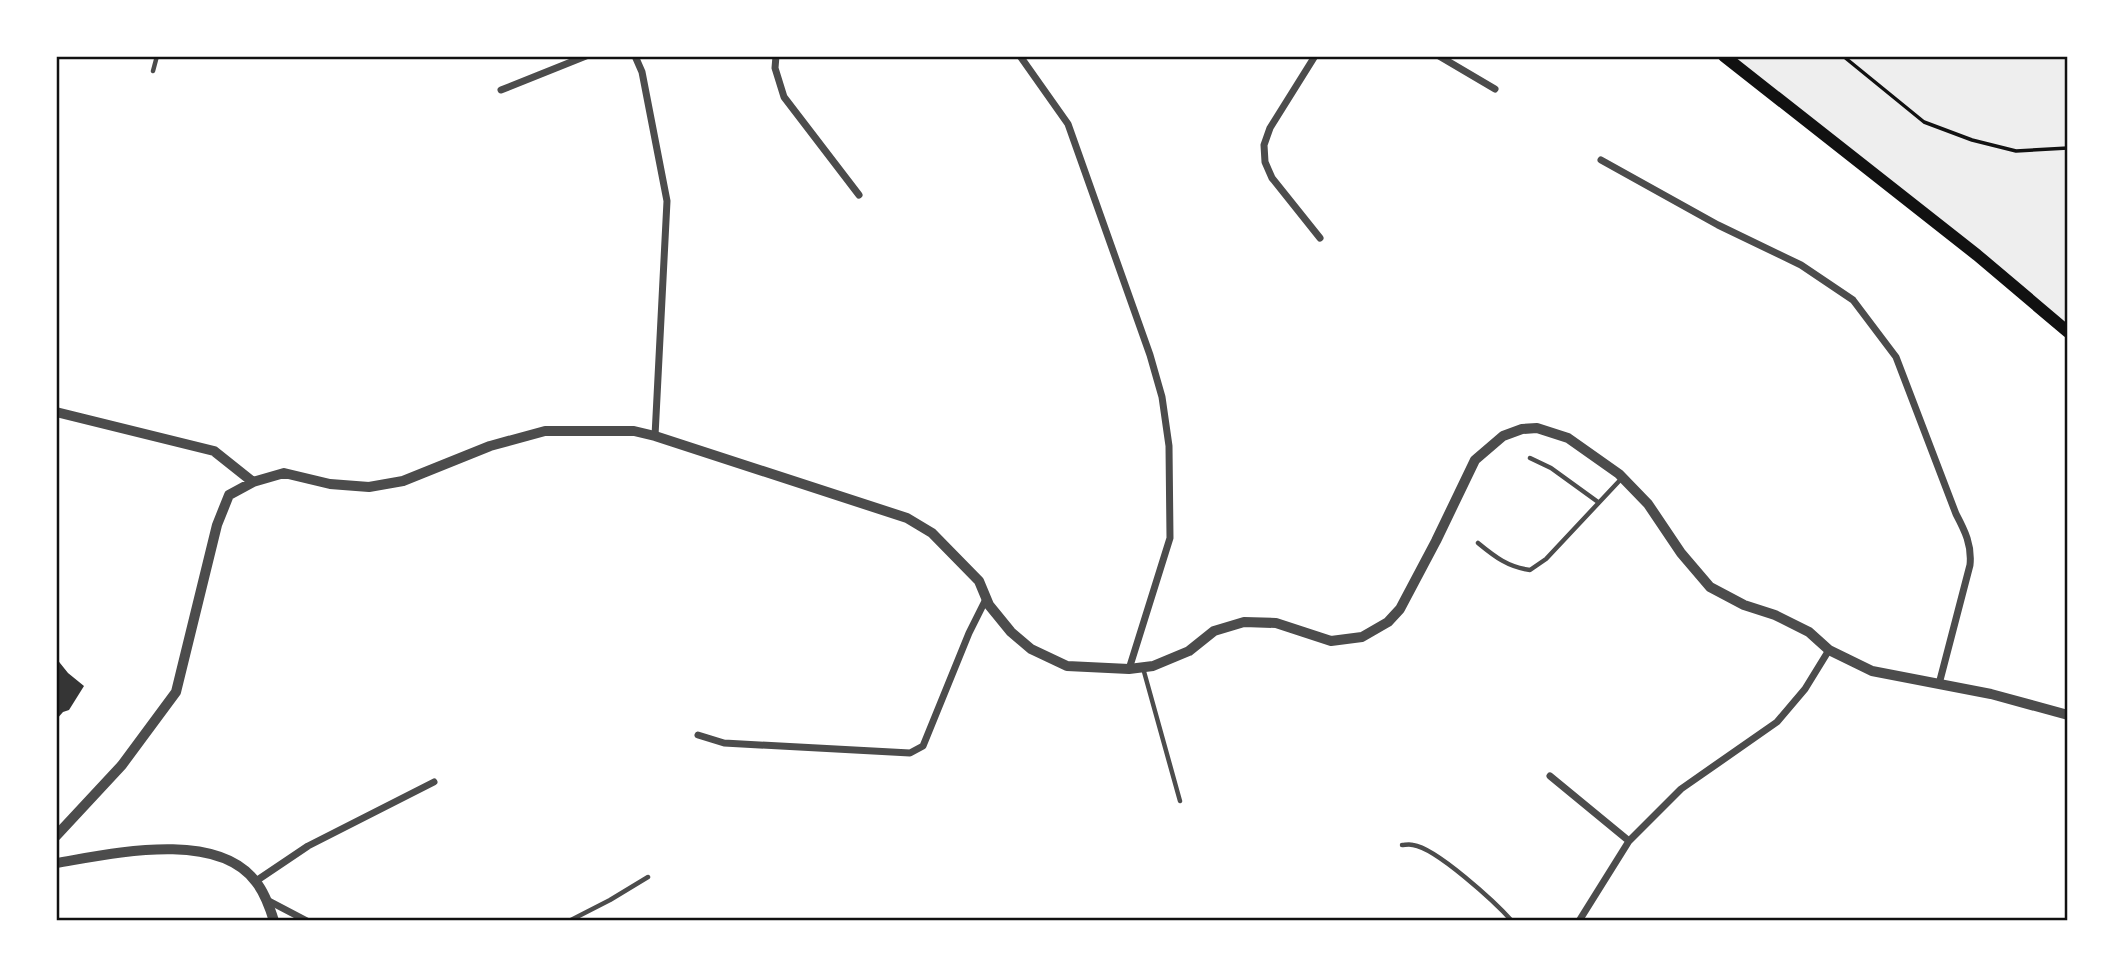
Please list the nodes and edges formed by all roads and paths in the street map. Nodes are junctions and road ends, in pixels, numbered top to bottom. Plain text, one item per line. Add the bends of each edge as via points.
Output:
1 (157, 56) edge
2 (586, 56) edge
3 (635, 56) edge
4 (776, 56) edge
5 (1020, 56) edge
6 (1315, 56) edge
7 (1439, 56) edge
8 (1724, 56) edge
9 (1843, 56) edge
10 (153, 71) dead end
11 (1495, 89) dead end
12 (502, 90) dead end
13 (2068, 148) edge
14 (1601, 160) dead end
15 (859, 195) dead end
16 (1320, 238) dead end
17 (2068, 332) edge
18 (56, 412) edge
19 (656, 436) junction
20 (1530, 458) dead end
21 (1623, 477) junction
22 (253, 482) junction
23 (1598, 502) junction
24 (1478, 543) dead end
25 (986, 599) junction
26 (1829, 650) junction
27 (1143, 668) junction
28 (1129, 669) junction
29 (1939, 684) junction
30 (2068, 715) edge
31 (698, 735) dead end
32 (1550, 776) dead end
33 (434, 782) dead end
34 (1180, 801) dead end
35 (56, 836) edge
36 (1629, 841) junction
37 (1402, 845) dead end
38 (56, 863) edge
39 (648, 877) dead end
40 (256, 881) junction
41 (266, 899) junction
42 (274, 921) edge
43 (307, 921) edge
44 (569, 921) edge
45 (1512, 921) edge
46 (1579, 921) edge

1 - 10 lane
2 - 12 street
3 - 19 street via 667,201
4 - 15 street via 784,97
5 - 28 street via 1068,124 1162,397 1169,446 1170,538
6 - 16 street via 1264,145 1272,178
7 - 11 street
8 - 17 main road
9 - 13 path via 1924,122 2016,151
14 - 29 street via 1830,283 1853,300 1896,357 1971,553
18 - 22 street via 214,451
19 - 22 street via 634,431 545,431 489,446 403,481 369,486 330,484 284,473
19 - 25 street via 907,518 932,533 979,581
20 - 23 lane
21 - 23 lane
21 - 26 street via 1710,587 1809,632
21 - 27 street via 1551,431 1522,429 1503,436 1475,460 1400,609 1388,622 1362,637 1331,640 1276,623 1244,622 1214,631 1189,651
22 - 35 street via 229,495 217,525 176,692 122,765
23 - 24 lane via 1546,559 1530,570 1502,562
25 - 28 street via 1031,649 1067,666
25 - 31 street via 923,746 910,753 724,743
26 - 29 street via 1872,671
26 - 36 street via 1777,722 1681,789
27 - 28 street
27 - 34 lane
29 - 30 street
32 - 36 street
33 - 40 street via 308,846
36 - 46 street
37 - 45 lane via 1432,854
38 - 40 street via 131,852 187,850 227,860
39 - 44 lane
40 - 41 street
41 - 42 street
41 - 43 street

